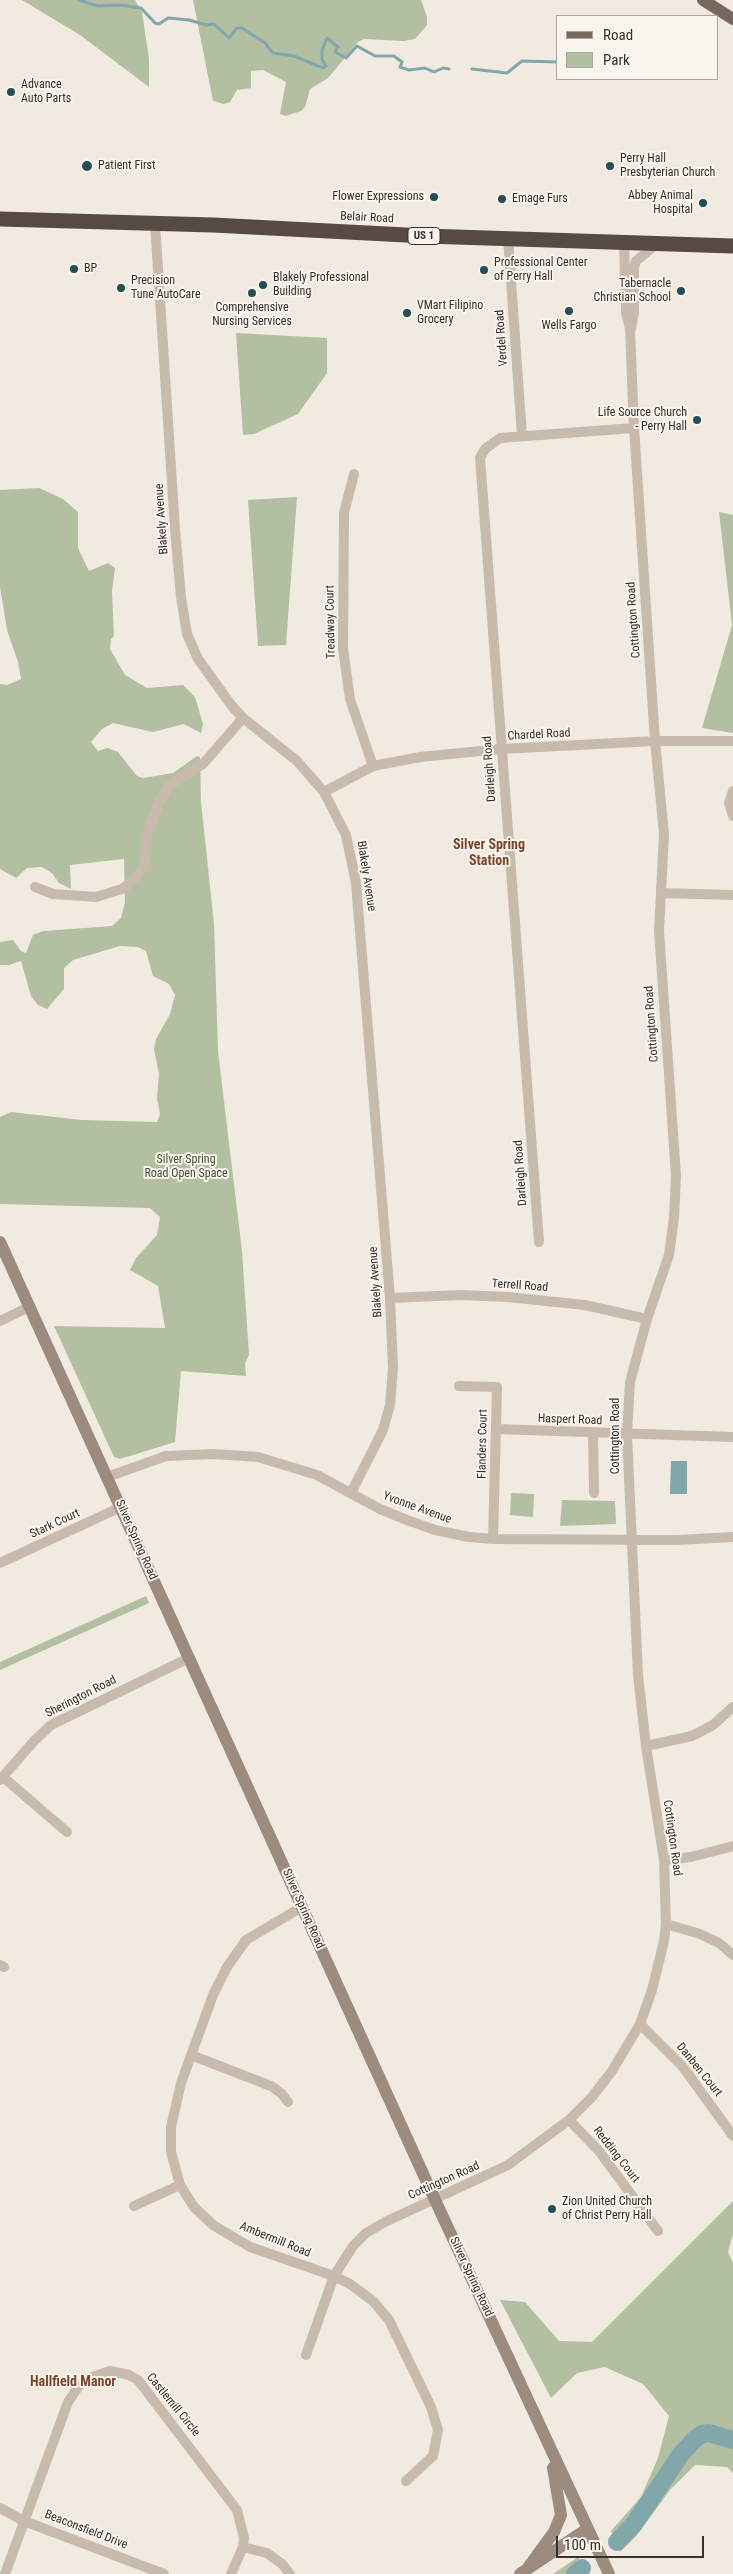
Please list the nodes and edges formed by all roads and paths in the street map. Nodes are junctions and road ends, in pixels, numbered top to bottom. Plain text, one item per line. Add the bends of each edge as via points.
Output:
1 (703, 0) edge
2 (733, 19) edge
3 (0, 219) edge
4 (155, 223) junction
5 (508, 238) junction
6 (624, 241) junction
7 (659, 242) junction
8 (733, 246) edge
9 (630, 329) junction
10 (634, 428) junction
11 (522, 436) junction
12 (354, 474) dead end
13 (243, 718) junction
14 (655, 741) junction
15 (733, 741) edge
16 (501, 750) junction
17 (373, 766) junction
18 (733, 791) edge
19 (324, 792) junction
20 (733, 816) edge
21 (34, 887) dead end
22 (661, 893) junction
23 (732, 893) edge
24 (0, 1242) edge
25 (539, 1242) dead end
26 (390, 1298) junction
27 (29, 1307) junction
28 (647, 1319) junction
29 (0, 1321) edge
30 (459, 1386) dead end
31 (496, 1429) junction
32 (593, 1434) junction
33 (627, 1434) junction
34 (733, 1436) edge
35 (108, 1478) junction
36 (351, 1493) junction
37 (594, 1493) dead end
38 (121, 1507) junction
39 (733, 1537) edge
40 (493, 1539) junction
41 (631, 1539) junction
42 (0, 1563) edge
43 (189, 1658) junction
44 (733, 1707) edge
45 (646, 1746) junction
46 (2, 1779) edge
47 (67, 1832) dead end
48 (733, 1846) edge
49 (664, 1860) junction
50 (302, 1907) junction
51 (666, 1924) junction
52 (733, 1955) edge
53 (640, 2024) junction
54 (191, 2055) junction
55 (288, 2102) dead end
56 (570, 2120) junction
57 (733, 2136) edge
58 (180, 2184) junction
59 (435, 2200) junction
60 (134, 2206) dead end
61 (658, 2231) dead end
62 (334, 2276) junction
63 (306, 2355) dead end
64 (548, 2444) junction
65 (406, 2481) dead end
66 (0, 2508) edge
67 (24, 2520) junction
68 (587, 2529) junction
69 (243, 2547) junction
70 (523, 2572) edge
71 (4, 2574) edge
72 (164, 2574) edge
73 (231, 2574) edge
74 (290, 2574) edge
75 (609, 2574) edge

1 - 2 main road
3 - 4 highway, Belair Road / US 1
4 - 5 highway, Belair Road / US 1
4 - 13 street, Blakely Avenue via 172,491 184,618 198,660
5 - 6 highway, Belair Road / US 1
5 - 11 street, Verdel Road
6 - 7 highway, Belair Road / US 1
6 - 9 street, Cottington Road via 626,312
7 - 8 highway, Belair Road / US 1
7 - 9 street, Cottington Road via 636,261 634,313
9 - 10 street, Cottington Road
10 - 11 street, Darleigh Road
10 - 14 street, Cottington Road
11 - 16 street, Darleigh Road via 492,442 480,458
12 - 17 street, Treadway Court via 344,513 343,648 350,699
13 - 19 street, Blakely Avenue via 297,761
13 - 21 street via 203,764 171,784 160,800 147,835 144,867 135,879 122,889 96,897 53,894
14 - 15 street, Chardel Road
14 - 16 street, Chardel Road
14 - 22 street, Cottington Road via 664,834
16 - 17 street, Chardel Road via 420,757
16 - 25 street, Darleigh Road
17 - 19 street, Chardel Road
18 - 20 street via 728,803
19 - 26 street, Blakely Avenue via 346,835 356,883
22 - 23 street
22 - 28 street, Cottington Road via 662,989 676,1196 669,1255
24 - 27 main road, Silver Spring Road
26 - 28 street, Terrell Road via 506,1297 585,1305
26 - 36 street, Blakely Avenue via 393,1368 390,1405 383,1430
27 - 29 street
27 - 35 main road, Silver Spring Road
28 - 33 street, Cottington Road via 630,1382
30 - 31 street, Flanders Court via 497,1387
31 - 32 street, Haspert Road
31 - 40 street, Flanders Court
32 - 33 street, Haspert Road
32 - 37 street
33 - 34 street, Haspert Road
33 - 41 street, Cottington Road
35 - 36 street, Yvonne Avenue via 166,1456 213,1454 258,1457 282,1463 317,1475
35 - 38 main road, Silver Spring Road
36 - 40 street, Yvonne Avenue via 380,1509 435,1530
38 - 42 street, Stark Court
38 - 43 main road, Silver Spring Road
39 - 41 street, Yvonne Avenue
40 - 41 street, Yvonne Avenue
41 - 45 street, Cottington Road via 638,1675
43 - 46 street, Sherington Road via 51,1725
43 - 50 main road, Silver Spring Road
44 - 45 street via 692,1736
45 - 49 street, Cottington Road
46 - 47 street
48 - 49 street
49 - 51 street, Cottington Road
50 - 54 street, Ambermill Road via 263,1928 238,1949 213,1995
50 - 59 main road, Silver Spring Road
51 - 52 street via 700,1934
51 - 53 street, Cottington Road via 657,1974
53 - 56 street, Cottington Road via 604,2082
53 - 57 street, Danben Court via 683,2067
54 - 55 street via 271,2086
54 - 58 street, Ambermill Road via 176,2102 170,2137
56 - 59 street, Cottington Road via 508,2165
56 - 61 street, Redding Court via 599,2151
58 - 60 street
58 - 62 street, Ambermill Road via 203,2216 227,2234 275,2257
59 - 62 street, Cottington Road via 366,2233 352,2246
59 - 64 main road, Silver Spring Road
62 - 63 street, Cottington Road
62 - 65 street, Ambermill Road via 363,2293 389,2320 431,2407 438,2430 436,2448 427,2463
64 - 68 main road, Silver Spring Road
64 - 70 main road via 561,2515 554,2532
66 - 67 street, Beaconsfield Drive
67 - 69 street, Castlemill Circle via 74,2392 94,2375 119,2372 138,2380 226,2493 237,2510
67 - 71 street, Castlemill Circle
67 - 72 street, Beaconsfield Drive
68 - 70 main road
68 - 75 main road, Silver Spring Road
69 - 73 street
69 - 74 street via 267,2553

